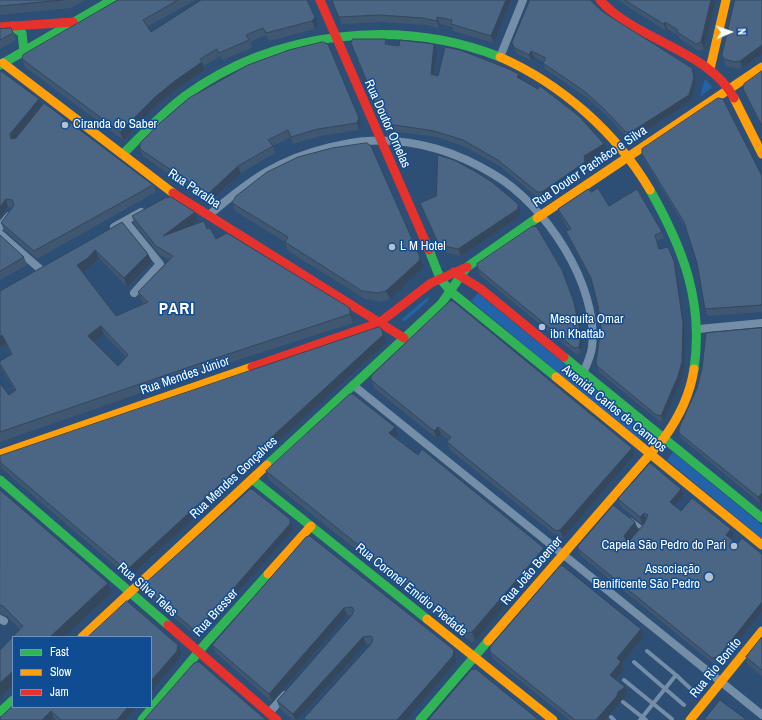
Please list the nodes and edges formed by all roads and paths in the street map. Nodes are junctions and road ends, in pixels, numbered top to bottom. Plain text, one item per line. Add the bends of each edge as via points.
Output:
1 (112, 0) edge
2 (320, 0) edge
3 (523, 0) edge
4 (600, 0) edge
5 (726, 0) edge
6 (73, 22) junction
7 (12, 26) junction
8 (0, 27) edge
9 (335, 37) junction
10 (24, 52) junction
11 (500, 56) junction
12 (2, 64) edge
13 (762, 67) edge
14 (710, 69) junction
15 (730, 90) junction
16 (380, 140) junction
17 (123, 154) junction
18 (762, 154) edge
19 (628, 156) junction
20 (174, 193) junction
21 (165, 198) edge
22 (152, 206) edge
23 (12, 212) edge
24 (209, 215) junction
25 (541, 216) junction
26 (125, 221) junction
27 (0, 227) edge
28 (105, 232) edge
29 (0, 234) edge
30 (433, 258) junction
31 (467, 268) junction
32 (40, 269) edge
33 (452, 271) junction
34 (461, 276) junction
35 (440, 278) junction
36 (450, 292) junction
37 (134, 293) dead end
38 (379, 323) junction
39 (762, 324) edge
40 (699, 329) junction
41 (404, 338) junction
42 (583, 373) junction
43 (353, 385) junction
44 (664, 438) junction
45 (0, 454) edge
46 (650, 454) junction
47 (252, 479) junction
48 (0, 480) edge
49 (624, 514) edge
50 (762, 518) edge
51 (647, 523) edge
52 (311, 526) junction
53 (643, 529) junction
54 (638, 534) edge
55 (762, 545) edge
56 (563, 555) junction
57 (130, 593) junction
58 (762, 631) edge
59 (83, 636) edge
60 (647, 651) dead end
61 (199, 652) junction
62 (474, 657) junction
63 (634, 662) dead end
64 (676, 675) junction
65 (624, 680) dead end
66 (721, 682) junction
67 (291, 688) edge
68 (665, 689) junction
69 (694, 692) dead end
70 (12, 701) edge
71 (623, 702) dead end
72 (654, 703) junction
73 (684, 705) dead end
74 (0, 712) edge
75 (269, 714) junction
76 (762, 715) edge
77 (672, 718) dead end
78 (643, 719) edge
79 (142, 720) edge
80 (277, 720) edge
81 (420, 720) edge
82 (553, 720) edge
83 (690, 720) edge

1 - 6 street
2 - 9 street, Rua Doutor Ornelas
3 - 11 street
4 - 14 street via 633,26
5 - 14 street
6 - 7 street
6 - 10 street
7 - 8 street
7 - 10 street via 20,29 23,34
9 - 11 street, Rua João Boemer via 403,34 442,40
9 - 16 street, Rua Doutor Ornelas
9 - 17 street, Rua João Boemer via 280,48 223,73 173,105
10 - 12 street
11 - 19 street, Rua João Boemer via 560,90 598,123
12 - 17 street, Rua Paraíba
13 - 15 street, Rua Doutor Pachêco e Silva
14 - 15 street
15 - 18 street
15 - 19 street, Rua Doutor Pachêco e Silva
16 - 24 street via 354,142 286,161 239,189
16 - 25 street via 404,142 444,151 475,164 515,190
16 - 30 street, Rua Doutor Ornelas
17 - 20 street, Rua Paraíba
19 - 25 street, Rua Doutor Pachêco e Silva
19 - 40 street, Rua João Boemer via 653,194 677,239 688,275
20 - 21 street
20 - 24 street, Rua Paraíba
22 - 26 street
23 - 27 street
24 - 38 street, Rua Paraíba
25 - 31 street, Rua Doutor Pachêco e Silva
25 - 42 street via 572,262 586,297 592,341 590,356
26 - 28 street
26 - 37 street via 160,264
29 - 32 street
30 - 33 street
30 - 35 street, Rua Doutor Ornelas
31 - 33 street, Rua Doutor Pachêco e Silva
31 - 34 street, Rua Doutor Pachêco e Silva
33 - 34 street
33 - 35 street, Rua Doutor Pachêco e Silva
34 - 36 street, Rua Doutor Pachêco e Silva
34 - 42 street, Avenida Carlos de Campos
35 - 36 street, Rua Doutor Ornelas
35 - 38 street, Rua Mendes Júnior via 426,285
36 - 41 street, Rua Mendes Gonçalves via 442,304
36 - 46 street, Avenida Carlos de Campos
38 - 41 street, Rua Paraíba
38 - 45 street, Rua Mendes Júnior
39 - 40 street
40 - 44 street, Rua João Boemer via 698,356 691,388 681,413
41 - 43 street, Rua Mendes Gonçalves
42 - 44 street, Avenida Carlos de Campos
43 - 47 street, Rua Mendes Gonçalves
43 - 56 street
44 - 46 street, Rua João Boemer
44 - 50 street, Avenida Carlos de Campos
46 - 55 street, Avenida Carlos de Campos
46 - 56 street, Rua João Boemer via 611,504
47 - 52 street, Rua Coronel Emídio Piedade
47 - 57 street, Rua Mendes Gonçalves
48 - 57 street, Rua Silva Teles
49 - 53 lane
51 - 53 lane
52 - 61 street, Rua Bresser
52 - 62 street, Rua Coronel Emídio Piedade
53 - 54 lane
56 - 62 street, Rua João Boemer
56 - 66 street
57 - 59 street, Rua Mendes Gonçalves
57 - 61 street, Rua Silva Teles
58 - 66 street, Rua Rio Bonito
60 - 64 lane
61 - 75 street, Rua Silva Teles
61 - 79 street, Rua Bresser
62 - 81 street, Rua João Boemer
62 - 82 street, Rua Coronel Emídio Piedade
63 - 68 lane
64 - 68 lane
64 - 69 lane
65 - 72 lane
66 - 76 street
66 - 83 street, Rua Rio Bonito
67 - 75 street
68 - 72 lane
68 - 73 lane
70 - 74 street
71 - 78 lane
72 - 77 lane
72 - 78 lane
75 - 80 street, Rua Silva Teles

